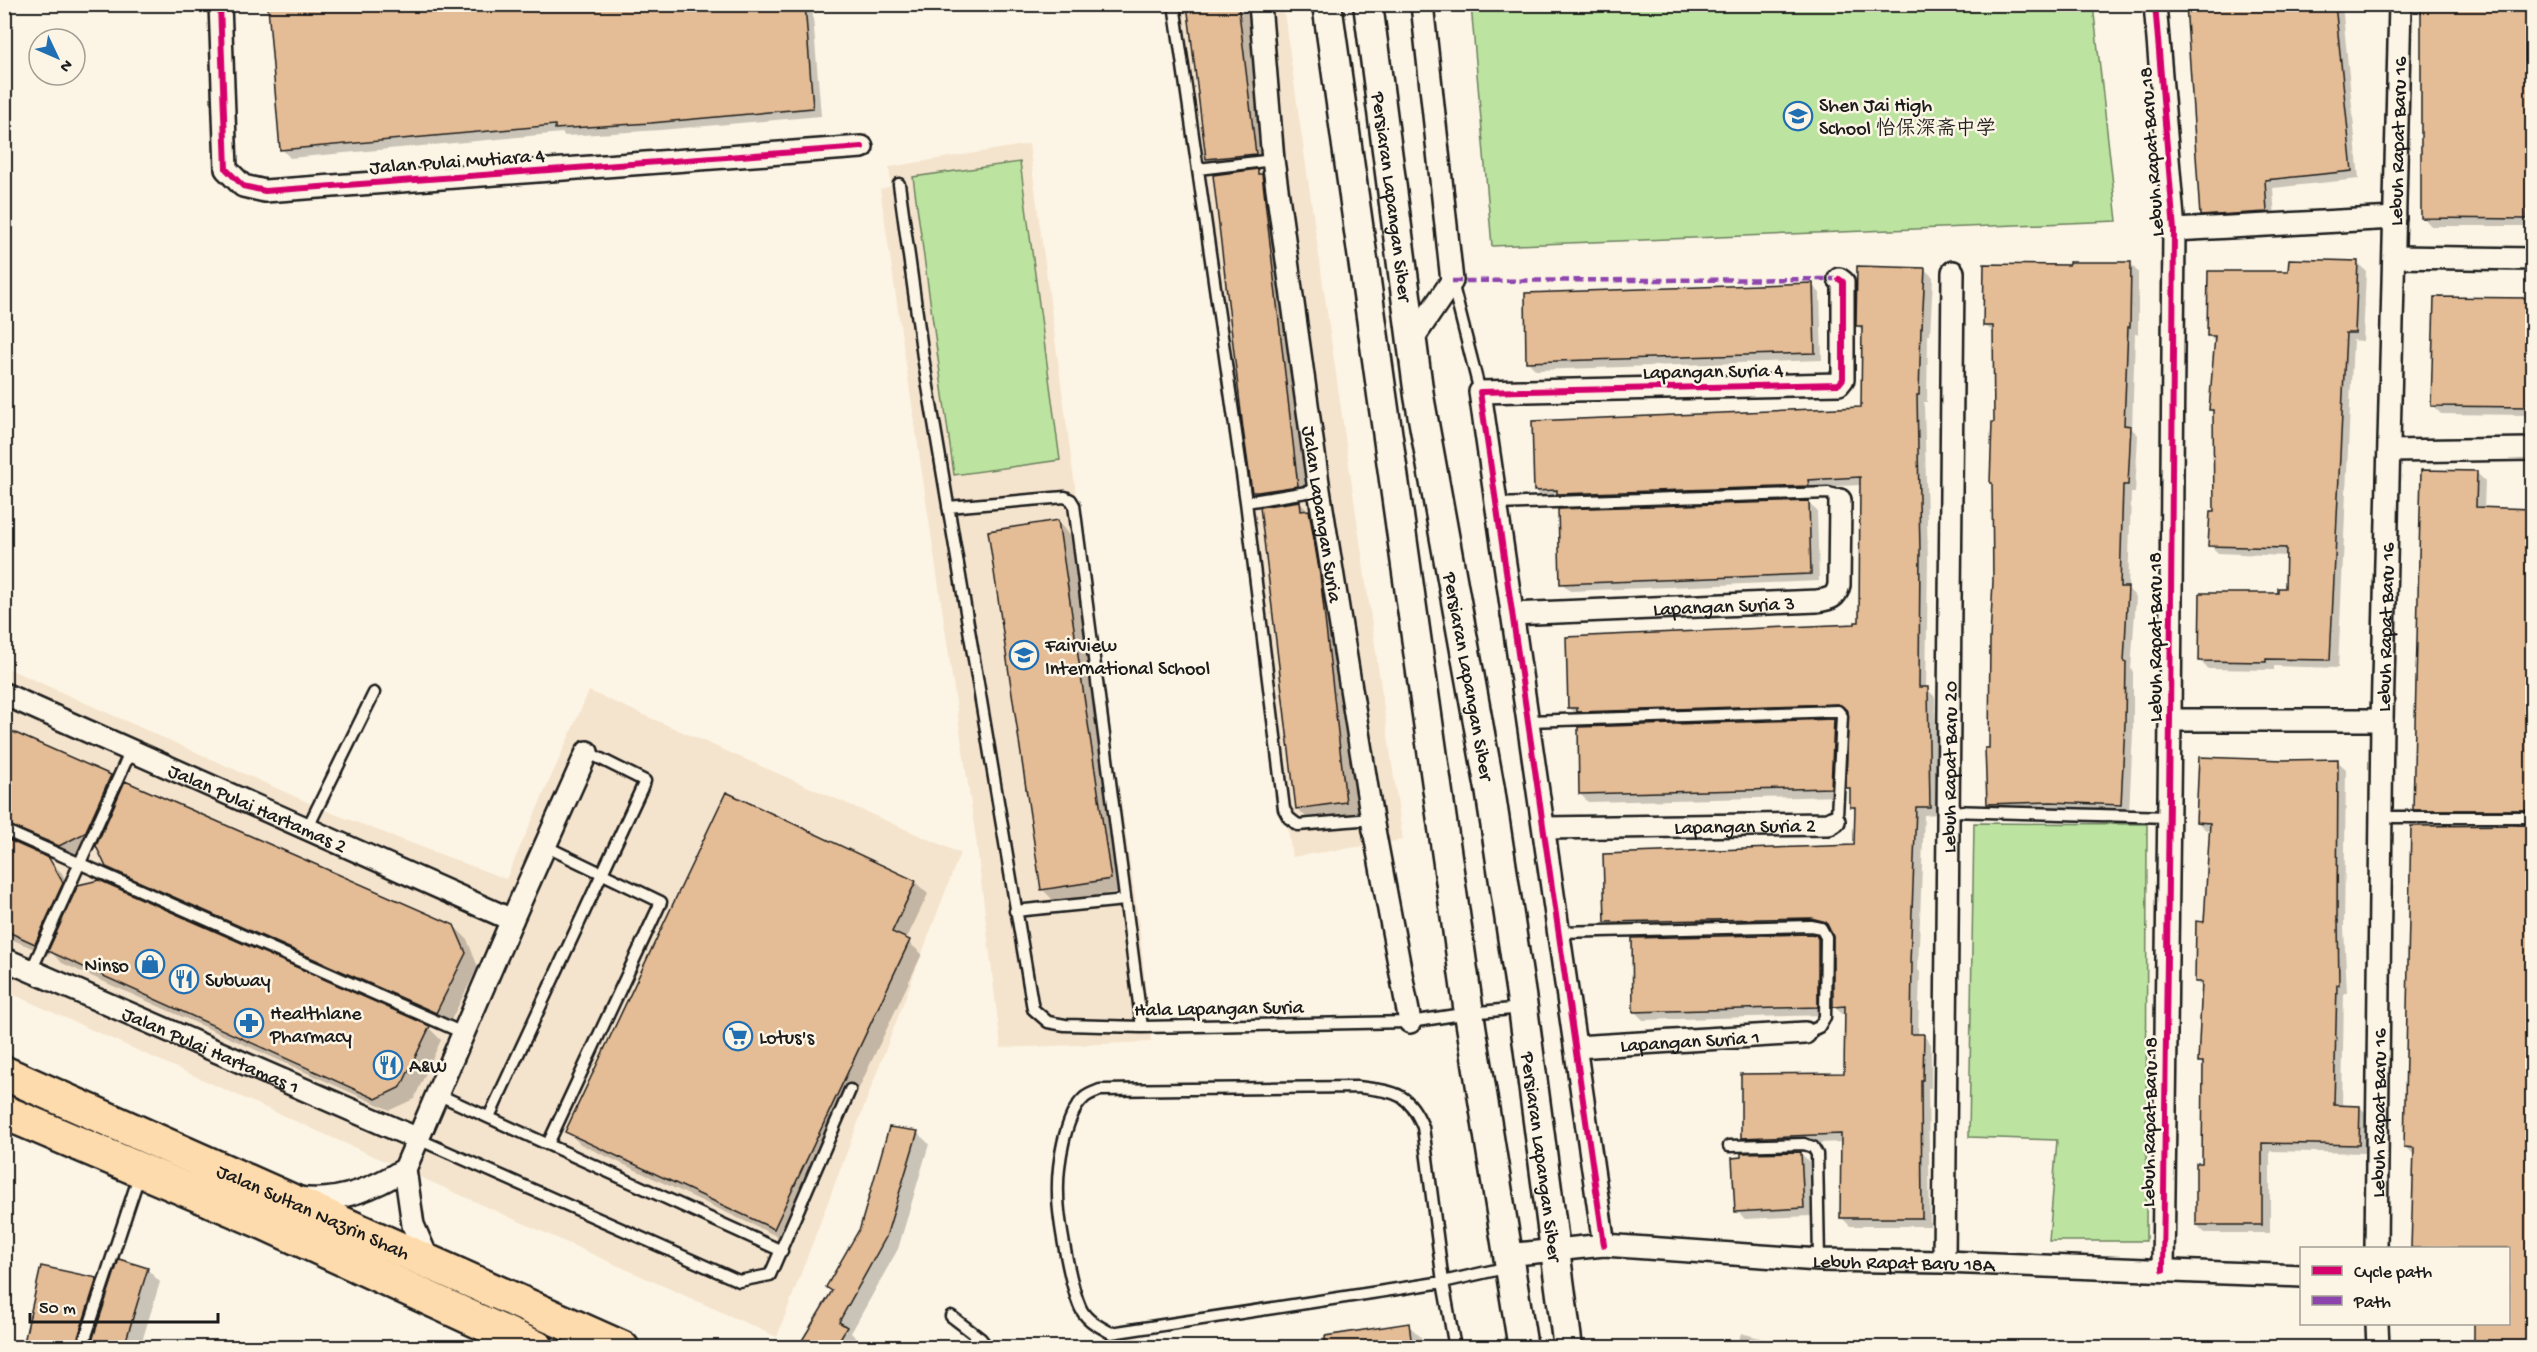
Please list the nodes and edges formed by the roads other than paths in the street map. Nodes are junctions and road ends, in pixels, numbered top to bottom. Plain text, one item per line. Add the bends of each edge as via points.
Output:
1 (220, 4) edge
2 (1174, 4) edge
3 (1260, 4) edge
4 (1327, 4) edge
5 (1368, 4) edge
6 (1422, 4) edge
7 (2155, 4) edge
8 (2400, 4) edge
9 (862, 147) dead end
10 (1273, 160) junction
11 (1198, 169) junction
12 (899, 184) dead end
13 (2395, 218) junction
14 (2174, 230) junction
15 (2395, 256) junction
16 (2532, 259) edge
17 (1953, 272) dead end
18 (1839, 279) dead end
19 (1452, 281) junction
20 (1412, 340) junction
21 (1480, 392) junction
22 (1419, 396) junction
23 (1383, 406) junction
24 (2532, 449) edge
25 (2389, 451) junction
26 (1319, 490) junction
27 (1840, 500) joint
28 (1246, 502) junction
29 (1497, 504) junction
30 (948, 507) junction
31 (1512, 614) junction
32 (374, 693) dead end
33 (4, 694) edge
34 (2170, 720) junction
35 (2382, 720) junction
36 (1528, 721) junction
37 (131, 750) junction
38 (587, 752) joint
39 (1948, 811) junction
40 (2169, 817) junction
41 (2382, 817) junction
42 (2532, 817) edge
43 (1372, 819) junction
44 (1834, 821) joint
45 (1544, 828) junction
46 (307, 829) junction
47 (4, 830) edge
48 (545, 846) junction
49 (80, 863) junction
50 (601, 873) junction
51 (1125, 900) junction
52 (1015, 911) junction
53 (512, 920) junction
54 (1559, 932) junction
55 (4, 959) edge
56 (31, 971) junction
57 (1523, 1008) junction
58 (1469, 1013) junction
59 (1410, 1022) junction
60 (1142, 1028) junction
61 (464, 1033) junction
62 (1805, 1033) joint
63 (1576, 1047) junction
64 (4, 1073) edge
65 (850, 1090) dead end
66 (437, 1094) junction
67 (4, 1112) edge
68 (489, 1117) junction
69 (418, 1139) junction
70 (548, 1144) junction
71 (1729, 1146) dead end
72 (405, 1169) junction
73 (141, 1170) junction
74 (277, 1194) junction
75 (1604, 1245) junction
76 (2376, 1247) edge
77 (1556, 1249) junction
78 (782, 1251) junction
79 (1819, 1260) junction
80 (1509, 1261) junction
81 (429, 1262) junction
82 (1944, 1262) junction
83 (2163, 1270) junction
84 (2300, 1276) edge
85 (1443, 1282) junction
86 (951, 1316) dead end
87 (2377, 1325) edge
88 (82, 1347) edge
89 (537, 1347) edge
90 (622, 1347) edge
91 (988, 1347) edge
92 (1455, 1347) edge
93 (1523, 1347) edge
94 (1568, 1347) edge
95 (2378, 1347) edge

1 - 9 street, Jalan Pulai Mutiara 4 via 226,169 243,186 265,191
2 - 11 lane
3 - 10 street, Jalan Lapangan Suria
4 - 23 main road, Persiaran Lapangan Siber
5 - 20 main road, Persiaran Lapangan Siber
6 - 19 street
7 - 14 street, Lebuh Rapat Baru 18
8 - 13 street, Lebuh Rapat Baru 16
10 - 11 lane
10 - 26 street, Jalan Lapangan Suria
11 - 28 lane
12 - 30 lane via 922,357
13 - 14 street
13 - 15 street, Lebuh Rapat Baru 16
14 - 34 street, Lebuh Rapat Baru 18
15 - 16 street
15 - 25 street, Lebuh Rapat Baru 16
17 - 39 street, Lebuh Rapat Baru 20
18 - 21 street, Lapangan Suria 4 via 1843,282 1839,384
19 - 20 street
19 - 21 lane
20 - 22 main road, Persiaran Lapangan Siber
21 - 29 street
22 - 23 main road
22 - 57 main road, Persiaran Lapangan Siber via 1490,789
23 - 58 main road, Persiaran Lapangan Siber
24 - 25 street
25 - 35 street, Lebuh Rapat Baru 16
26 - 28 lane
26 - 43 street, Jalan Lapangan Suria
27 - 29 lane via 1828,493
27 - 31 street, Lapangan Suria 3 via 1839,585 1832,598
28 - 43 lane via 1284,809 1298,825
29 - 31 street
30 - 51 lane via 1065,497 1074,505
30 - 52 lane
31 - 36 street
32 - 46 lane
33 - 37 street, Jalan Pulai Hartamas 2
34 - 35 street
34 - 40 street, Lebuh Rapat Baru 18
35 - 41 street, Lebuh Rapat Baru 16
36 - 44 lane, Lapangan Suria 2 via 1838,711 1842,716
36 - 45 street
37 - 46 street, Jalan Pulai Hartamas 2
37 - 49 lane
38 - 48 street
38 - 50 lane via 645,781
39 - 40 lane
39 - 82 street, Lebuh Rapat Baru 20
40 - 83 street, Lebuh Rapat Baru 18
41 - 42 lane
41 - 76 street, Lebuh Rapat Baru 16
43 - 59 street, Jalan Lapangan Suria
44 - 45 street, Lapangan Suria 2
45 - 54 street
46 - 53 street, Jalan Pulai Hartamas 2
47 - 49 lane
48 - 50 lane
48 - 53 street
49 - 56 lane
49 - 61 lane
50 - 68 lane
50 - 70 lane via 661,902
51 - 52 lane
51 - 60 lane
52 - 60 lane, Hala Lapangan Suria via 1033,1009 1048,1022 1065,1025
53 - 61 street
54 - 62 lane via 1821,928 1826,937 1825,1017 1819,1027
54 - 63 street
55 - 56 street, Jalan Pulai Hartamas 1
56 - 69 street, Jalan Pulai Hartamas 1
57 - 58 lane, Hala Lapangan Suria
57 - 77 main road, Persiaran Lapangan Siber
58 - 59 lane, Hala Lapangan Suria
58 - 80 main road, Persiaran Lapangan Siber
59 - 60 lane, Hala Lapangan Suria
61 - 66 street
62 - 63 street, Lapangan Suria 1
63 - 75 street
64 - 74 highway, Jalan Sultan Nazrin Shah
65 - 78 lane
66 - 68 lane
66 - 69 street
67 - 73 highway, Jalan Sultan Nazrin Shah
68 - 70 lane
69 - 72 street
69 - 78 lane via 739,1281 770,1275
70 - 78 lane
71 - 79 lane via 1813,1147 1817,1154
72 - 74 street via 347,1196 312,1200
72 - 81 street via 413,1226
73 - 88 lane
73 - 89 highway, Jalan Sultan Nazrin Shah
74 - 81 highway, Jalan Sultan Nazrin Shah
75 - 77 street, Lebuh Rapat Baru 18A
75 - 79 street, Lebuh Rapat Baru 18A
77 - 80 street, Lebuh Rapat Baru 18A
77 - 94 main road, Persiaran Lapangan Siber
79 - 82 street, Lebuh Rapat Baru 18A
80 - 85 lane
80 - 93 main road, Persiaran Lapangan Siber
81 - 90 highway, Jalan Sultan Nazrin Shah
82 - 83 street, Lebuh Rapat Baru 18A
83 - 84 street, Lebuh Rapat Baru 18A
85 - 85 lane via 1424,1127 1415,1107 1394,1091 1358,1087 1100,1090 1084,1098 1070,1118 1058,1195 1069,1268 1080,1308 1091,1322 1111,1333
85 - 92 lane
86 - 91 lane
87 - 95 street

